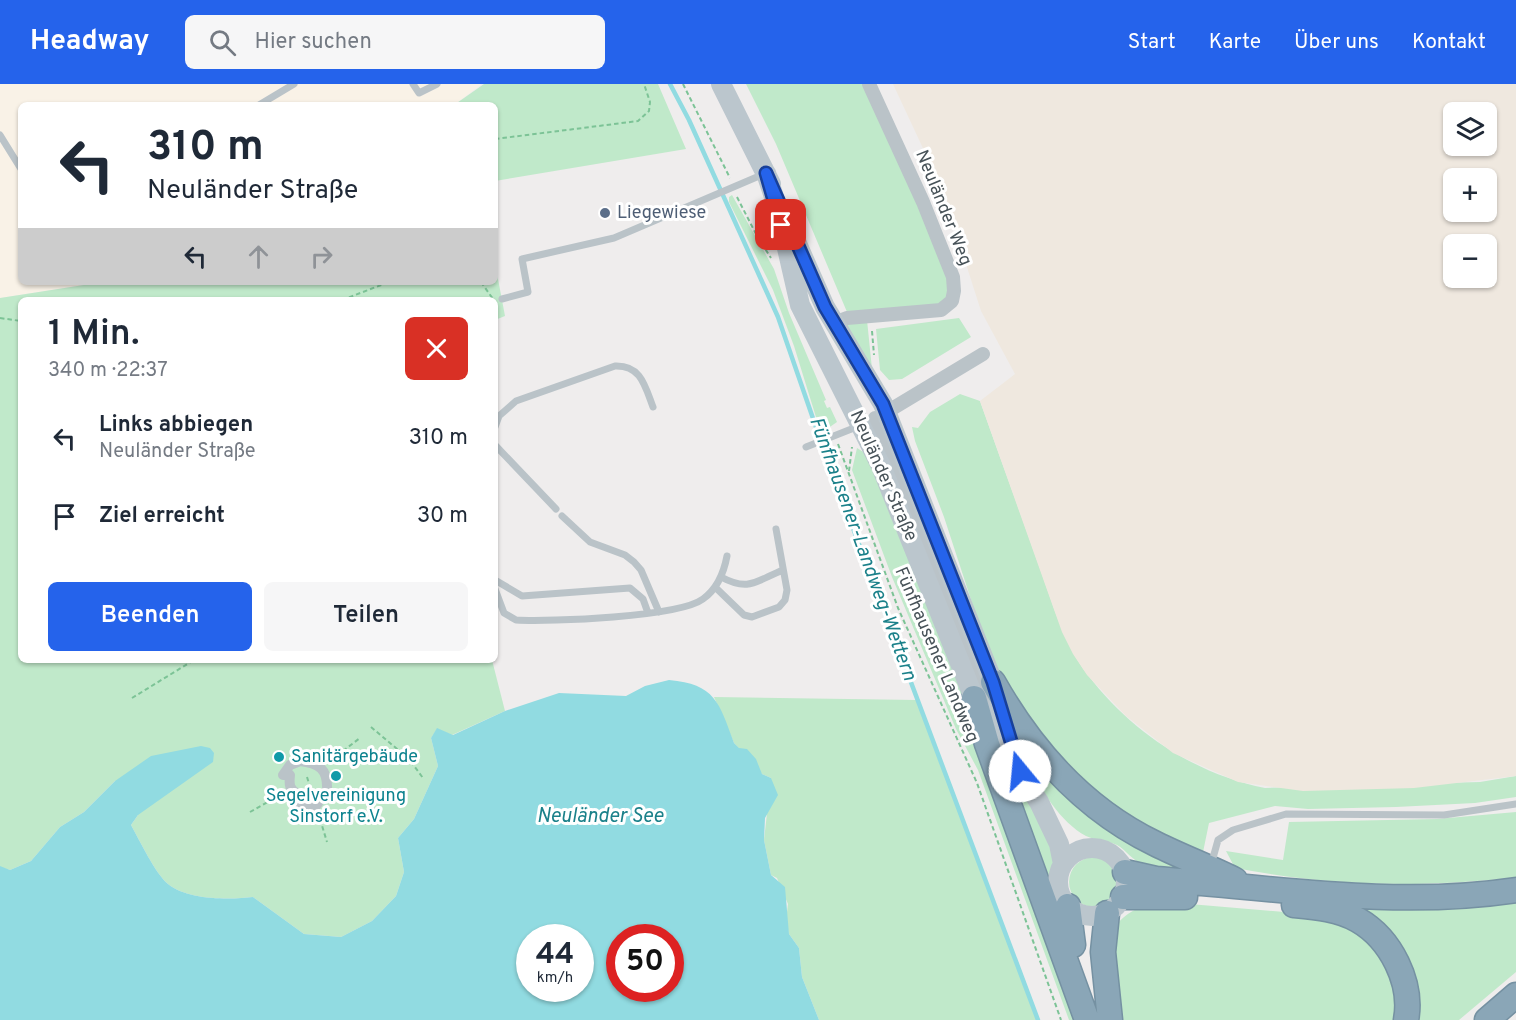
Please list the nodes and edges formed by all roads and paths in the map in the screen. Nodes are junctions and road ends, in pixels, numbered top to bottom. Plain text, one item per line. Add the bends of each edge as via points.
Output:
1 (294, 84) edge
2 (413, 84) edge
3 (437, 84) edge
4 (644, 84) edge
5 (683, 84) edge
6 (721, 84) edge
7 (869, 84) edge
8 (264, 102) edge
9 (0, 135) edge
10 (498, 139) edge
11 (18, 164) edge
12 (766, 173) junction
13 (730, 189) junction
14 (773, 260) dead end
15 (380, 285) edge
16 (350, 297) edge
17 (502, 299) dead end
18 (871, 316) junction
19 (0, 318) edge
20 (18, 321) edge
21 (834, 323) junction
22 (983, 354) dead end
23 (874, 363) dead end
24 (653, 407) dead end
25 (498, 419) edge
26 (875, 419) junction
27 (835, 436) junction
28 (806, 447) dead end
29 (852, 447) dead end
30 (498, 448) edge
31 (849, 473) junction
32 (556, 509) dead end
33 (562, 516) dead end
34 (776, 529) dead end
35 (727, 556) dead end
36 (783, 570) junction
37 (721, 577) junction
38 (498, 582) edge
39 (715, 587) junction
40 (498, 597) edge
41 (659, 612) junction
42 (648, 613) junction
43 (189, 663) edge
44 (993, 682) junction
45 (132, 698) dead end
46 (974, 698) junction
47 (371, 727) dead end
48 (360, 738) dead end
49 (322, 767) junction
50 (1020, 771) junction
51 (423, 778) dead end
52 (291, 788) junction
53 (1040, 802) junction
54 (1516, 804) edge
55 (250, 812) dead end
56 (1090, 848) junction
57 (1063, 864) junction
58 (1210, 868) junction
59 (1125, 872) junction
60 (1245, 886) junction
61 (1516, 890) edge
62 (1115, 905) junction
63 (1068, 906) junction
64 (1516, 995) edge
65 (1061, 1020) edge
66 (1087, 1020) edge
67 (1096, 1020) edge
68 (1110, 1020) edge
69 (1406, 1020) edge
70 (1487, 1020) edge

1 - 8 lane
2 - 3 lane via 418,93
4 - 10 path via 649,111 638,121
5 - 13 path via 728,170
6 - 12 main road, Neuländer Straße
7 - 18 street, Neuländer Weg via 927,212 947,261 954,291 950,305 941,310
9 - 11 lane
12 - 13 lane
12 - 21 main road, Neuländer Straße
12 - 26 main road, Neuländer Straße via 800,305
13 - 14 path
13 - 17 lane via 614,238 522,259 528,292
15 - 16 path
18 - 21 street, Neuländer Weg
18 - 23 path
19 - 20 path
21 - 26 main road, Neuländer Straße
22 - 26 street
24 - 25 lane via 641,377 625,365 516,401
26 - 27 lane
26 - 44 main road, Neuländer Straße
26 - 46 main road, Neuländer Straße via 902,514
26 - 50 street via 989,707
27 - 28 lane
27 - 31 path, Fünfhausener Landweg
29 - 31 path
30 - 32 lane
31 - 65 path, Fünfhausener Landweg via 898,608 977,783
33 - 41 lane via 590,542 634,562
34 - 36 lane
35 - 37 lane
36 - 37 lane via 746,586
36 - 39 lane via 785,600 779,607 752,617 744,615
37 - 39 lane
38 - 42 lane via 514,593 534,596 625,588 639,593
39 - 41 lane via 696,603
40 - 42 lane via 504,613 516,620
41 - 42 lane
43 - 45 path
44 - 50 main road, Neuländer Straße
44 - 58 highway via 1044,758 1083,798 1135,833
46 - 50 main road, Neuländer Straße
46 - 66 highway
47 - 51 path via 409,759
48 - 49 path
49 - 52 path
49 - 52 street via 300,761 290,765 283,775 290,775
49 - 52 street via 327,790 316,806 296,804 298,794
50 - 53 main road, Neuländer Straße
52 - 55 path
53 - 56 main road, Neuländer Straße via 1068,833
53 - 57 main road, Neuländer Straße via 1059,844
54 - 58 lane via 1444,815 1286,814 1233,830 1218,840
56 - 57 main road via 1074,853
56 - 59 main road, Neuländer Straße via 1111,854
57 - 63 main road, Neuländer Straße via 1058,886
58 - 60 highway
59 - 60 highway via 1156,879
59 - 62 main road via 1126,885
60 - 61 highway via 1431,897
62 - 63 main road via 1086,916
62 - 68 highway via 1103,952
62 - 69 highway via 1159,895 1317,907 1357,919 1381,939 1398,965 1407,989
63 - 67 highway via 1073,949
64 - 70 highway

